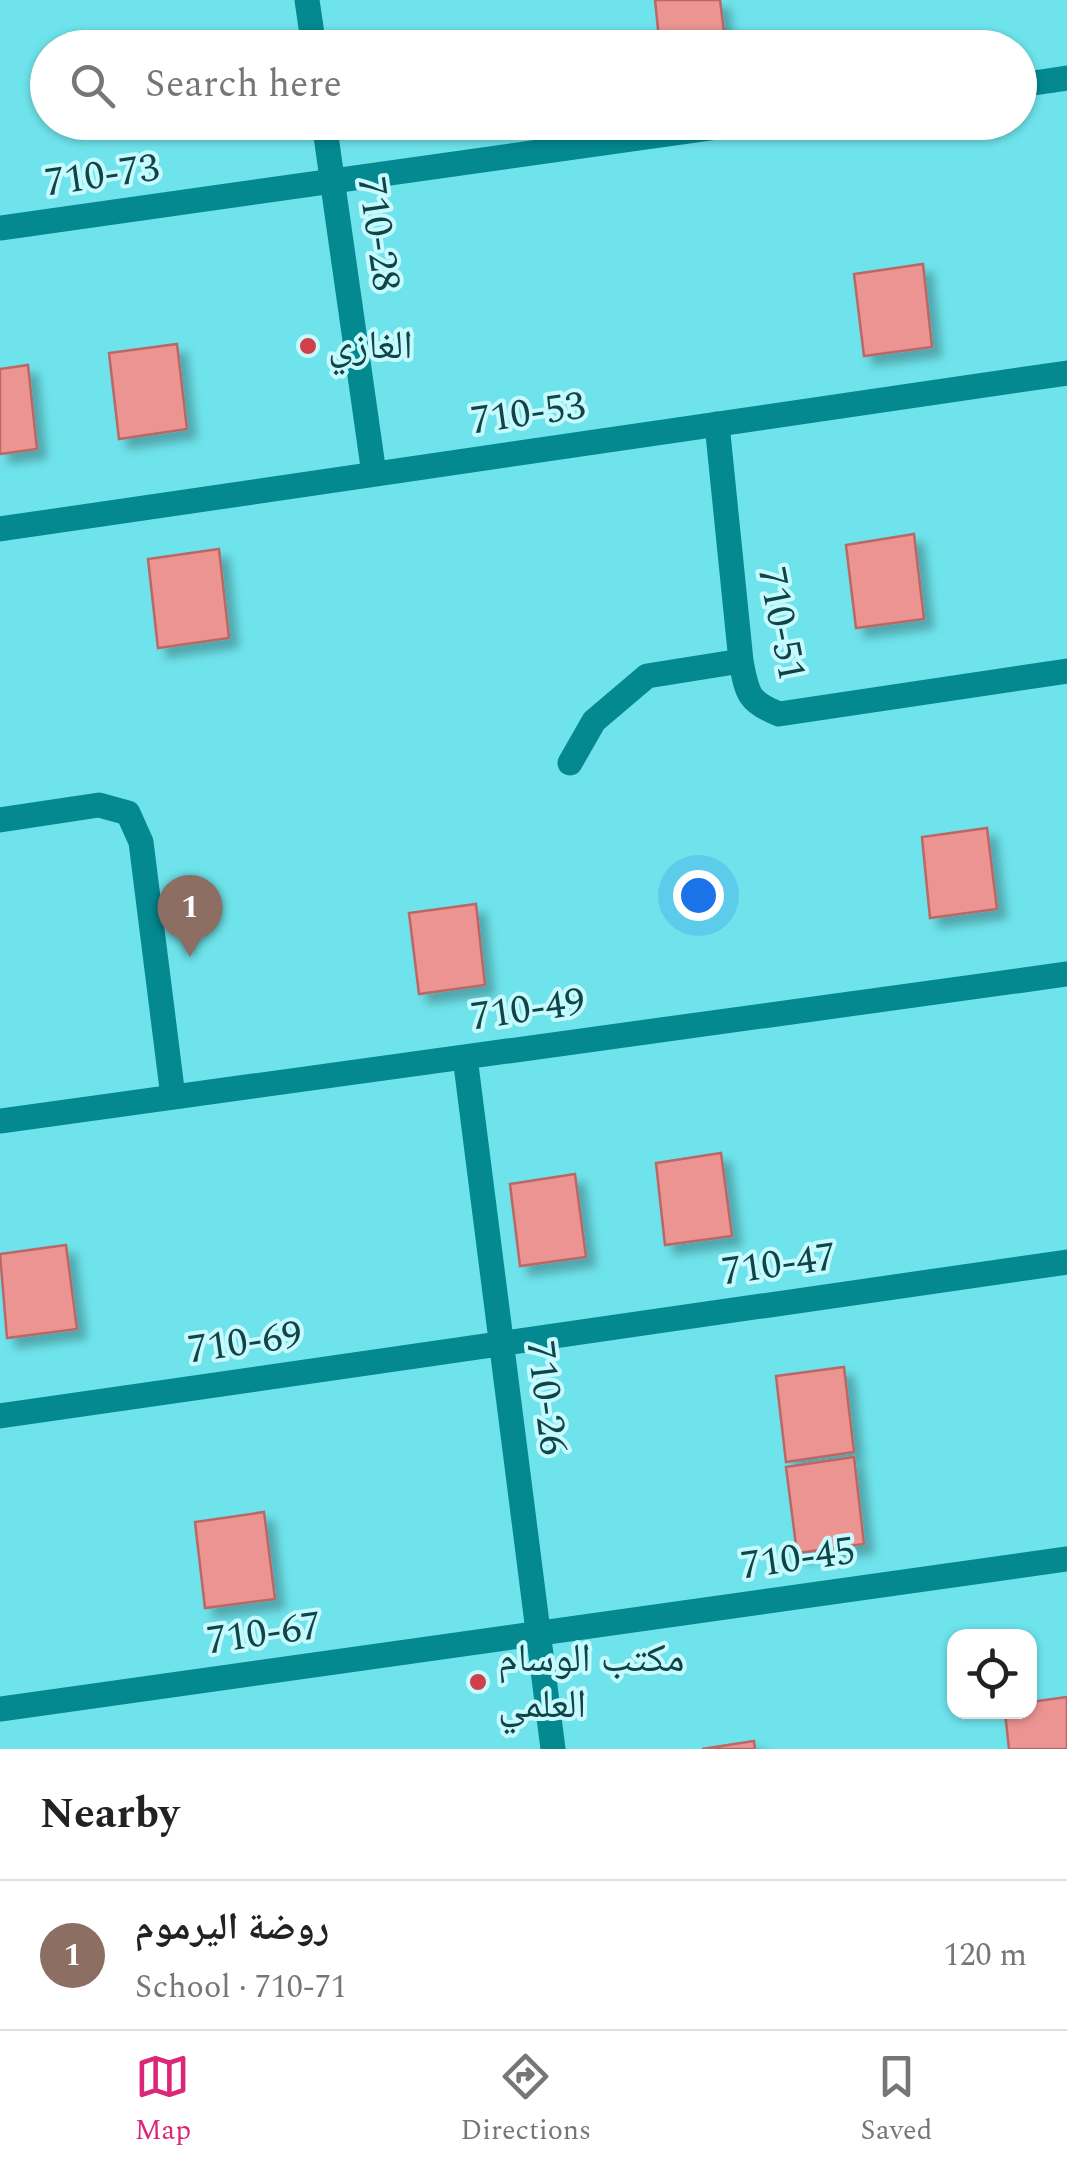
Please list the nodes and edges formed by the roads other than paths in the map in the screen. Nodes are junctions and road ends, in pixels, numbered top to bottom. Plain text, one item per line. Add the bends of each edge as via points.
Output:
1 (307, 0) edge
2 (311, 30) edge
3 (1067, 78) edge
4 (1037, 82) edge
5 (327, 140) edge
6 (626, 140) edge
7 (333, 182) junction
8 (0, 228) edge
9 (1067, 372) edge
10 (717, 424) junction
11 (374, 474) junction
12 (0, 529) edge
13 (742, 662) junction
14 (1067, 672) edge
15 (570, 763) dead end
16 (0, 820) edge
17 (1067, 974) edge
18 (465, 1057) junction
19 (173, 1097) junction
20 (0, 1120) edge
21 (1067, 1262) edge
22 (501, 1344) junction
23 (0, 1416) edge
24 (1067, 1559) edge
25 (538, 1633) junction
26 (0, 1709) edge
27 (553, 1749) edge

1 - 2 street
3 - 4 street
5 - 7 street, 710-28
6 - 7 street, 710-73
7 - 8 street, 710-73
7 - 11 street, 710-28
9 - 10 street, 710-53
10 - 11 street, 710-53
10 - 13 street, 710-51
11 - 12 street, 710-53
13 - 14 street, 710-51 via 758,706 779,714
13 - 15 street via 647,676 594,721
16 - 19 street via 100,804 128,813 141,842
17 - 18 street, 710-49
18 - 19 street, 710-49
18 - 22 street, 710-26
19 - 20 street, 710-49
21 - 22 street, 710-47
22 - 23 street, 710-69
22 - 25 street, 710-26
24 - 25 street, 710-45
25 - 26 street, 710-67
25 - 27 street, 710-26

